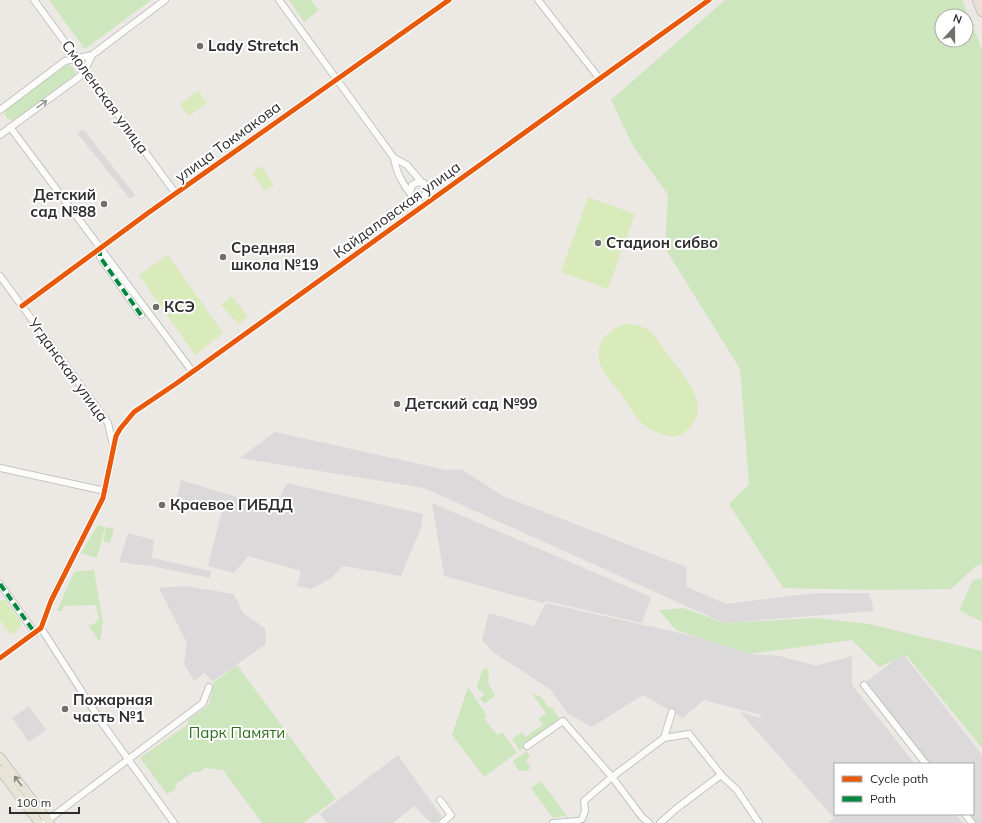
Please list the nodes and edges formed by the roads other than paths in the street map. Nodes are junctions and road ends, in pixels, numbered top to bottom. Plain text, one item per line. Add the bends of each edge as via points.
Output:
1 (34, 0) edge
2 (165, 0) edge
3 (279, 0) edge
4 (450, 0) edge
5 (538, 0) edge
6 (709, 0) edge
7 (978, 0) edge
8 (982, 11) edge
9 (92, 55) junction
10 (77, 58) junction
11 (85, 70) junction
12 (599, 78) junction
13 (337, 79) junction
14 (0, 110) edge
15 (10, 127) junction
16 (0, 135) edge
17 (394, 158) junction
18 (425, 185) junction
19 (176, 194) junction
20 (412, 195) junction
21 (434, 197) junction
22 (422, 206) junction
23 (100, 248) junction
24 (0, 276) edge
25 (22, 306) junction
26 (141, 315) dead end
27 (192, 371) junction
28 (113, 449) junction
29 (0, 468) edge
30 (106, 492) junction
31 (0, 584) edge
32 (3, 593) edge
33 (42, 628) junction
34 (35, 633) junction
35 (0, 658) edge
36 (864, 685) dead end
37 (208, 687) dead end
38 (672, 712) dead end
39 (664, 738) junction
40 (527, 746) dead end
41 (0, 757) edge
42 (128, 760) junction
43 (925, 763) edge
44 (0, 770) edge
45 (721, 775) junction
46 (612, 777) junction
47 (440, 800) dead end
48 (966, 815) edge
49 (47, 822) edge
50 (39, 823) edge
51 (174, 823) edge
52 (442, 823) edge
53 (553, 823) edge
54 (649, 823) edge
55 (660, 823) edge
56 (759, 823) edge
57 (972, 823) edge

1 - 10 street, Смоленская улица
2 - 9 street
3 - 13 street
4 - 13 street, улица Токмакова
5 - 12 street
6 - 12 street, Кайдаловская улица
7 - 8 highway
9 - 10 street
9 - 11 street
10 - 11 street, Смоленская улица
10 - 14 street via 65,61
15 -> 11 street
11 - 19 street, Смоленская улица
12 - 21 street, Кайдаловская улица
13 - 17 street
13 - 19 street, улица Токмакова
15 - 16 street
15 - 23 street
17 - 18 street via 407,165
17 - 20 street via 396,171
18 - 20 street via 418,182 412,185
18 - 20 street via 425,196 419,198
18 - 21 street
19 - 23 street, улица Токмакова
20 - 22 street
21 - 22 street, Кайдаловская улица
22 - 27 street, Кайдаловская улица
23 - 25 street, улица Токмакова
23 - 26 street via 100,257
23 - 27 street
24 - 25 street, Угданская улица
25 - 28 street, Угданская улица via 108,423
27 - 28 street, Кайдаловская улица via 134,412 120,429
28 - 30 street
29 - 30 street
30 - 33 street via 51,601
31 - 32 street
32 - 34 street
33 - 34 street
33 - 42 street
34 - 35 street
36 - 43 street
37 - 42 street via 203,703
38 - 39 street
39 - 45 street via 689,734
39 - 46 street
40 - 46 street via 563,721
49 -> 41 main road
42 - 49 street
42 - 51 street
44 - 50 main road
45 - 55 street
45 - 56 street via 737,790
46 - 53 street via 584,801 585,811 580,820
46 - 54 street
47 - 52 street via 451,815
48 - 57 street

